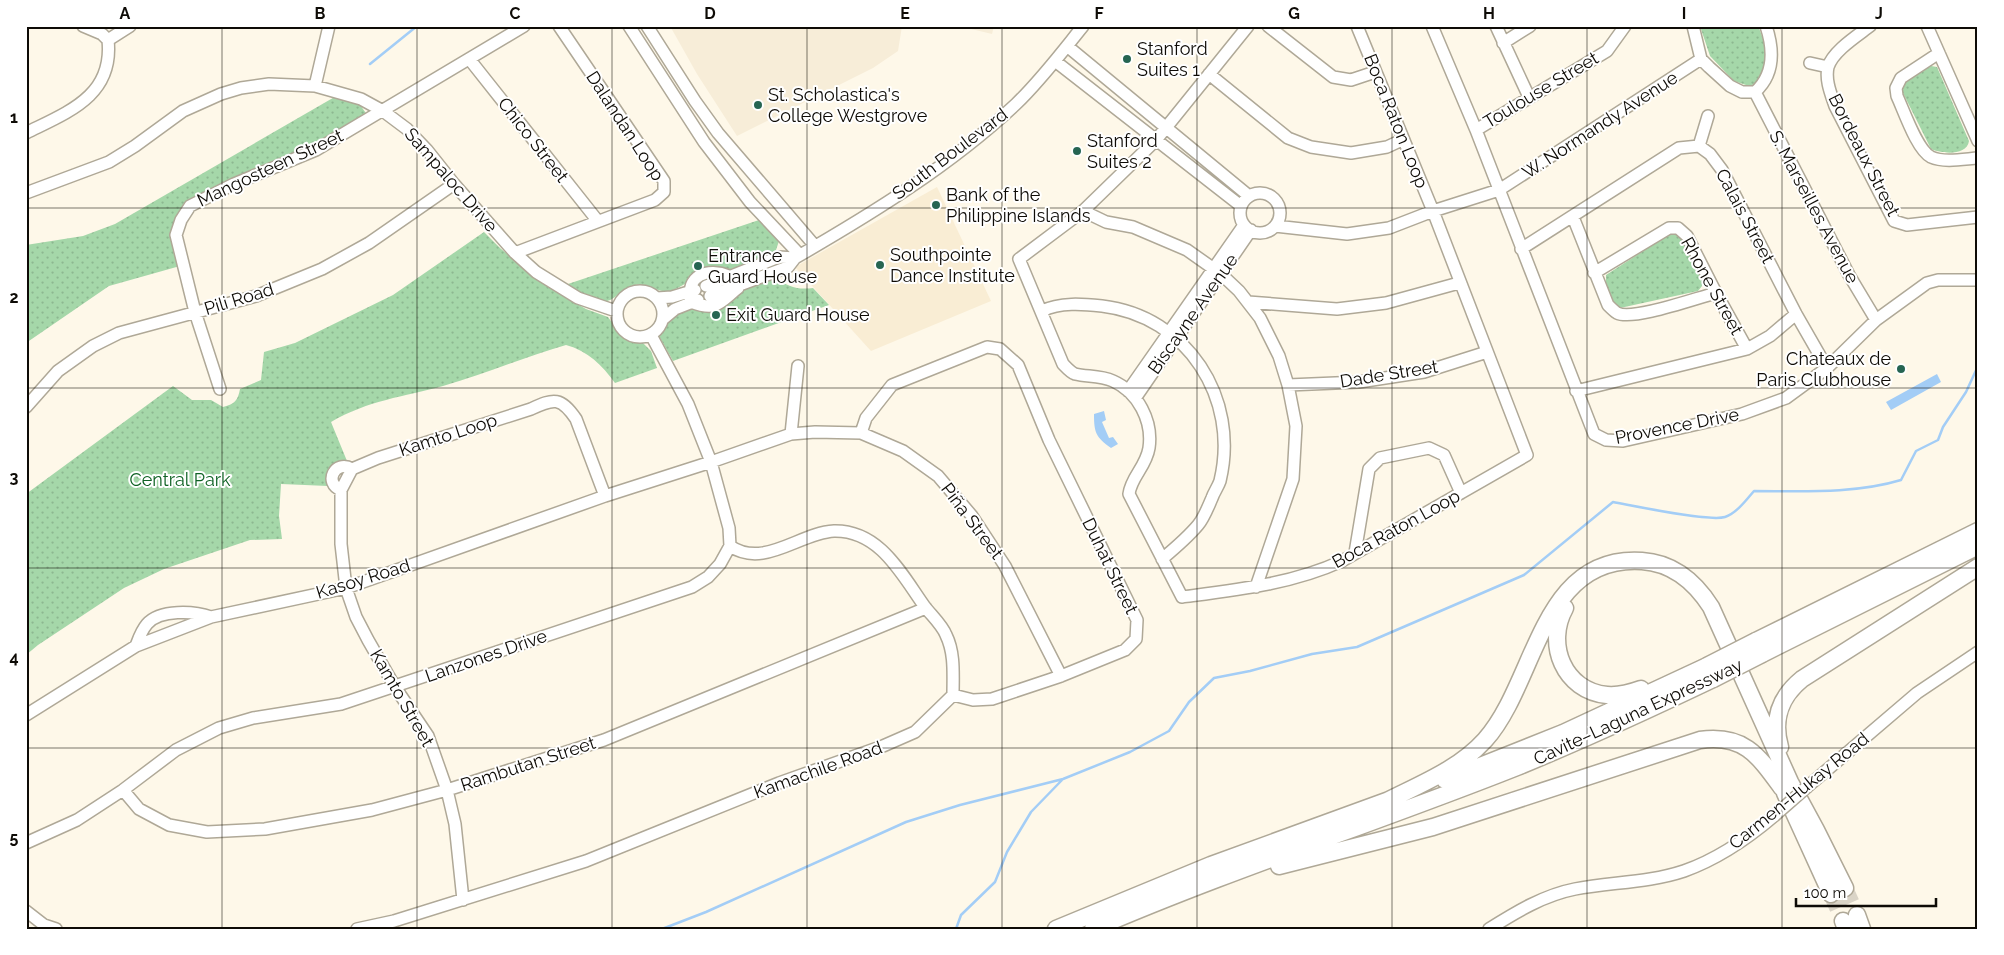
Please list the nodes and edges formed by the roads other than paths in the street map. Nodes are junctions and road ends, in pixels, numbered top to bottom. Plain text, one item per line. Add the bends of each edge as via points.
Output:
1 (83, 26) edge
2 (130, 26) edge
3 (330, 26) edge
4 (524, 26) edge
5 (559, 26) edge
6 (648, 26) edge
7 (1083, 26) edge
8 (1248, 26) edge
9 (1268, 26) edge
10 (1357, 26) edge
11 (1432, 26) edge
12 (1496, 26) edge
13 (1530, 26) edge
14 (1625, 26) edge
15 (1694, 26) edge
16 (1766, 26) edge
17 (1870, 26) edge
18 (1927, 26) edge
19 (632, 30) edge
20 (108, 40) junction
21 (1503, 43) junction
22 (1067, 46) junction
23 (1939, 53) junction
24 (1701, 59) junction
25 (470, 60) junction
26 (1055, 61) junction
27 (1810, 63) dead end
28 (1828, 67) junction
29 (1375, 72) junction
30 (1210, 74) junction
31 (315, 86) junction
32 (1755, 92) junction
33 (1528, 97) junction
34 (383, 111) junction
35 (1708, 116) dead end
36 (1166, 127) junction
37 (1476, 130) junction
38 (26, 133) edge
39 (1156, 140) junction
40 (1402, 140) junction
41 (1978, 141) edge
42 (1699, 146) junction
43 (1978, 158) edge
44 (454, 184) junction
45 (1499, 190) junction
46 (26, 193) edge
47 (1249, 196) junction
48 (1241, 206) junction
49 (1083, 211) junction
50 (1432, 211) junction
51 (1573, 217) junction
52 (1978, 218) edge
53 (597, 220) junction
54 (1275, 226) junction
55 (1248, 228) junction
56 (815, 246) junction
57 (1522, 249) junction
58 (514, 253) junction
59 (798, 256) junction
60 (1218, 271) junction
61 (1594, 273) junction
62 (730, 276) junction
63 (1978, 280) edge
64 (1459, 283) junction
65 (741, 285) junction
66 (1716, 293) junction
67 (699, 294) junction
68 (657, 298) junction
69 (1248, 302) junction
70 (616, 311) junction
71 (1042, 311) junction
72 (195, 312) junction
73 (1796, 314) junction
74 (662, 319) junction
75 (1876, 320) junction
76 (651, 335) junction
77 (1172, 336) junction
78 (1747, 350) junction
79 (1487, 352) junction
80 (798, 366) dead end
81 (1827, 368) junction
82 (1288, 386) junction
83 (220, 390) dead end
84 (1576, 391) junction
85 (1132, 394) junction
86 (26, 407) edge
87 (861, 433) junction
88 (791, 434) junction
89 (711, 462) junction
90 (1461, 493) junction
91 (605, 496) junction
92 (1978, 531) edge
93 (730, 546) junction
94 (1978, 546) edge
95 (1355, 553) junction
96 (1162, 559) junction
97 (1978, 567) edge
98 (1256, 587) junction
99 (346, 588) junction
100 (926, 608) junction
101 (211, 617) junction
102 (136, 646) junction
103 (1759, 648) junction
104 (1978, 652) edge
105 (1710, 672) junction
106 (1061, 676) junction
107 (395, 687) junction
108 (953, 695) junction
109 (26, 715) edge
110 (1786, 785) junction
111 (123, 790) junction
112 (448, 790) junction
113 (1382, 803) junction
114 (26, 843) edge
115 (1213, 873) junction
116 (1838, 891) tunnel mouth
117 (463, 900) junction
118 (26, 911) edge
119 (56, 929) edge
120 (356, 929) edge
121 (1056, 929) edge
122 (1093, 929) edge
123 (1490, 929) edge

1 - 20 street
2 - 20 street
3 - 31 street
4 - 25 street, Mangosteen Street
5 - 53 street, Dalandan Loop via 664,181 664,192 655,200
6 - 19 street
6 - 56 street via 718,133
7 - 22 street, South Boulevard
8 - 30 street
9 - 29 street via 1333,77 1350,80
10 - 29 street, Boca Raton Loop
11 - 37 street, Provence Drive
12 - 21 street
13 - 21 street
14 - 33 street, Toulouse Street via 1607,51
15 - 24 street
16 - 32 street via 1773,50 1770,72
17 - 28 street via 1840,50
18 - 23 street
19 - 59 street via 704,142 750,202
20 - 38 street via 108,62 96,90 68,112
21 - 33 street
22 - 26 street, South Boulevard
22 - 36 street
23 - 41 street
23 - 43 street via 1901,78 1896,88 1897,96 1921,148 1930,157 1941,160
24 - 32 street via 1730,86 1742,92
24 - 45 street, W. Normandy Avenue
25 - 34 street, Mangosteen Street
25 - 53 street, Chico Street
26 - 39 street
26 - 56 street, South Boulevard via 1017,103 977,136 870,214
27 - 28 street
28 - 52 street, Bordeaux Street via 1828,86 1835,106 1894,221 1907,225
29 - 40 street, Boca Raton Loop
30 - 36 street
30 - 40 street via 1288,138 1311,147 1351,153 1387,147
31 - 34 street, Sampaloc Drive via 361,98
31 - 46 street, Sampaloc Drive via 269,84 221,94 182,111 109,162
32 - 75 street, S. Marseilles Avenue via 1849,275
33 - 37 street, Toulouse Street
34 - 44 street, Sampaloc Drive via 407,129
34 - 72 street, Mangosteen Street via 316,150 190,206 176,235
35 - 42 street
36 - 39 street
36 - 47 street
37 - 45 street, Provence Drive
39 - 48 street
39 - 49 street
40 - 50 street, Boca Raton Loop
42 - 51 street via 1679,148
42 - 73 street, Calais Street via 1722,170
44 - 58 street, Sampaloc Drive
44 - 72 street, Pili Road via 369,243 322,269 256,296
45 - 50 street, W. Normandy Avenue
45 - 57 street, Provence Drive
47 - 48 street
47 - 54 street via 1261,193 1277,202 1280,214
48 - 55 street via 1241,219
49 - 60 street via 1106,222 1133,227 1187,250
49 - 71 street via 1019,259
50 - 54 street, W. Normandy Avenue via 1389,228 1347,234
50 - 64 street, Boca Raton Loop
51 - 57 street
51 - 61 street
53 - 58 street, Dalandan Loop
54 - 55 street via 1264,232
55 - 60 street, Biscayne Avenue
56 - 59 street, South Boulevard
57 - 84 street, Provence Drive
58 - 70 street, Sampaloc Drive via 560,288
59 - 62 street, South Boulevard via 779,257
59 - 65 street, South Boulevard via 788,267
60 - 69 street
60 - 77 street, Biscayne Avenue
61 - 66 street via 1608,305 1618,314 1644,314
61 - 66 street, Rhone Street via 1664,231 1678,228 1687,236
62 - 67 street, South Boulevard
62 - 67 street, South Boulevard via 714,272 699,275 694,280
63 - 75 street, Provence Drive via 1927,283
64 - 69 street via 1386,303 1337,309
64 - 79 street, Boca Raton Loop
65 - 67 street, South Boulevard
65 - 67 street, South Boulevard via 718,305 703,307
66 - 78 street, Rhone Street
67 - 68 street, South Boulevard
67 - 74 street, South Boulevard
68 - 70 street via 644,291 629,294 618,304
68 - 74 street via 661,304
69 - 82 street via 1260,318
70 - 76 street via 624,331 636,337
71 - 77 street via 1082,304 1120,308 1154,322
71 - 85 street via 1063,364 1073,373 1113,381
72 - 83 street, Mangosteen Street
72 - 86 street, Pili Road via 119,333 93,346 58,371
73 - 78 street, Rhone Street
73 - 81 street, Calais Street
74 - 76 street
75 - 81 street, Provence Drive
76 - 89 street via 688,404
77 - 85 street, Biscayne Avenue
77 - 96 street via 1184,345 1207,374 1220,406 1226,445 1219,482 1199,524
78 - 84 street, Rhone Street
79 - 82 street, Dade Street via 1424,372 1358,382
79 - 90 street, Boca Raton Loop via 1528,454
80 - 88 street
81 - 84 street, Provence Drive via 1786,398 1742,414 1623,441 1606,440 1594,434
82 - 98 street via 1296,426 1293,479
85 - 96 street, Boca Raton Loop via 1149,428 1149,448 1143,467 1130,485 1129,494
87 - 88 street, Piña Street
87 - 106 street, Piña Street via 903,451 938,476 972,516 1005,566
87 - 106 street, Duhat Street via 866,418 892,385 988,347 1000,348 1018,365 1049,440 1137,620 1136,638 1125,650
88 - 89 street, Piña Street
89 - 91 street, Kasoy Road
89 - 93 street via 729,528
90 - 95 street, Boca Raton Loop
90 - 95 street via 1444,455 1429,448 1380,458 1369,469
91 - 99 street, Kasoy Road
91 - 99 street, Kamto Loop via 576,419 561,401 548,401 378,458 352,469 341,490 341,544
92 - 103 highway, Cavite–Laguna Expressway
93 - 100 street via 740,553 752,554 770,552 833,531 856,533 878,545
93 - 107 street, Lanzones Drive via 708,577 692,587
94 - 103 highway, Cavite–Laguna Expressway
95 - 98 street, Boca Raton Loop via 1325,569
96 - 98 street, Boca Raton Loop via 1182,597
97 - 110 highway via 1802,678 1788,692 1779,709 1776,729
99 - 101 street, Kasoy Road
99 - 107 street, Kamto Street via 356,617
100 - 108 street via 946,635 952,661
100 - 112 street, Rambutan Street via 604,740
101 - 102 street, Kasoy Road
101 - 102 street via 188,612 160,617 148,622 140,632
102 - 109 street, Kasoy Road
103 - 105 highway, Cavite–Laguna Expressway, bridge
104 - 123 street, Carmen-Hukay Road, bridge via 1917,693 1774,816 1724,852 1661,877 1574,889 1525,906
105 - 110 highway via 1626,694 1600,694 1583,687 1567,672 1557,647 1558,622 1580,589 1612,572 1646,570 1683,587 1694,598 1709,624
105 - 113 highway, Cavite–Laguna Expressway
105 - 115 highway, Cavite–Laguna Expressway via 1636,715 1517,767 1287,852
106 - 108 street, Duhat Street via 992,699 973,700
107 - 111 street, Lanzones Drive via 341,704 253,718 219,728 176,750
107 - 112 street, Kamto Street via 428,736
108 - 117 street, Kamachile Road via 915,732 883,746 586,861
110 - 113 highway via 1722,627 1705,598 1691,581 1672,569 1634,560 1596,568 1566,591 1501,718 1475,750 1447,770
110 - 115 highway via 1746,746 1721,738 1700,740 1433,826 1260,872
110 - 116 highway via 1816,830
111 - 112 street, Rambutan Street via 139,809 169,825 207,832 265,829 372,810
111 - 114 street, Lanzones Drive via 77,820
112 - 117 street, Kamto Street
113 - 115 highway
115 - 121 highway
115 - 122 highway
117 - 120 street, Kamachile Road
118 - 119 street via 44,925

